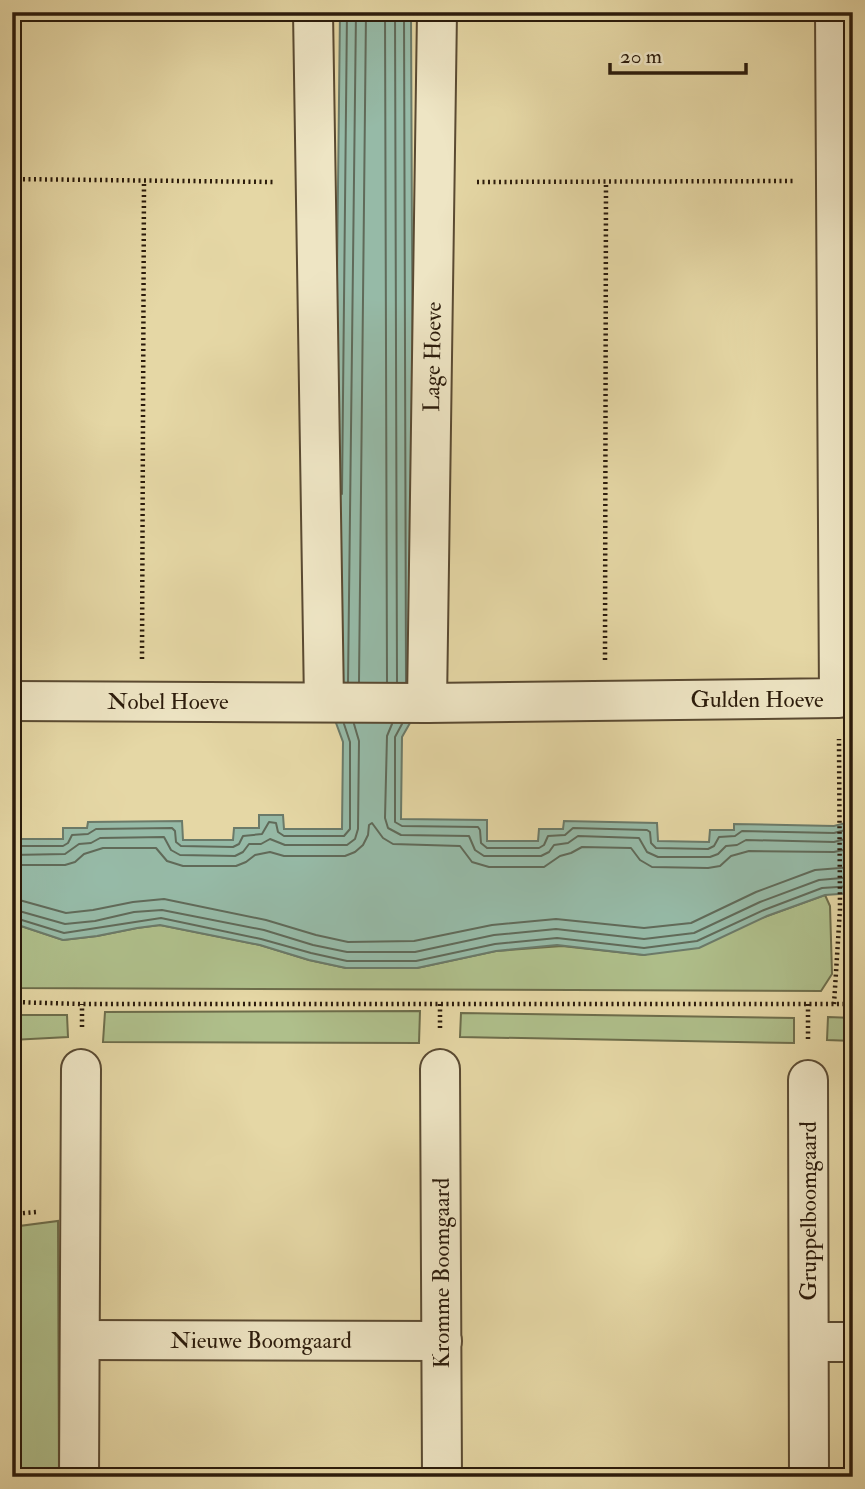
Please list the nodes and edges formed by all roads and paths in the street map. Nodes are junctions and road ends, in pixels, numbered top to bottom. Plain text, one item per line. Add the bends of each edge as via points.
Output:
1 (313, 12) edge
2 (436, 12) edge
3 (835, 12) edge
4 (12, 179) edge
5 (144, 181) junction
6 (836, 181) junction
7 (316, 182) junction
8 (434, 182) junction
9 (606, 182) junction
10 (839, 698) junction
11 (605, 700) junction
12 (12, 701) edge
13 (142, 701) junction
14 (327, 702) junction
15 (424, 702) junction
16 (12, 1002) edge
17 (834, 1004) junction
18 (853, 1004) edge
19 (81, 1069) dead end
20 (440, 1069) dead end
21 (808, 1080) dead end
22 (80, 1340) junction
23 (442, 1340) junction
24 (809, 1342) junction
25 (853, 1342) edge
26 (79, 1477) edge
27 (442, 1477) edge
28 (809, 1477) edge

1 - 7 street
2 - 8 street, Lage Hoeve
3 - 6 street, Gulden Hoeve
4 - 5 path
5 - 7 path
5 - 13 path
6 - 9 path
6 - 10 street, Gulden Hoeve
7 - 14 street
8 - 9 path
8 - 15 street, Lage Hoeve
9 - 11 path
10 - 11 street, Gulden Hoeve
10 - 17 path via 840,909
11 - 15 street, Gulden Hoeve
12 - 13 street, Nobel Hoeve
13 - 14 street, Nobel Hoeve
14 - 15 street, Gulden Hoeve
16 - 17 path
17 - 18 path
19 - 22 street
20 - 23 street, Kromme Boomgaard
21 - 24 street, Gruppelboomgaard
22 - 23 street, Nieuwe Boomgaard
22 - 26 street
23 - 27 street, Kromme Boomgaard
24 - 25 street
24 - 28 street, Gruppelboomgaard

